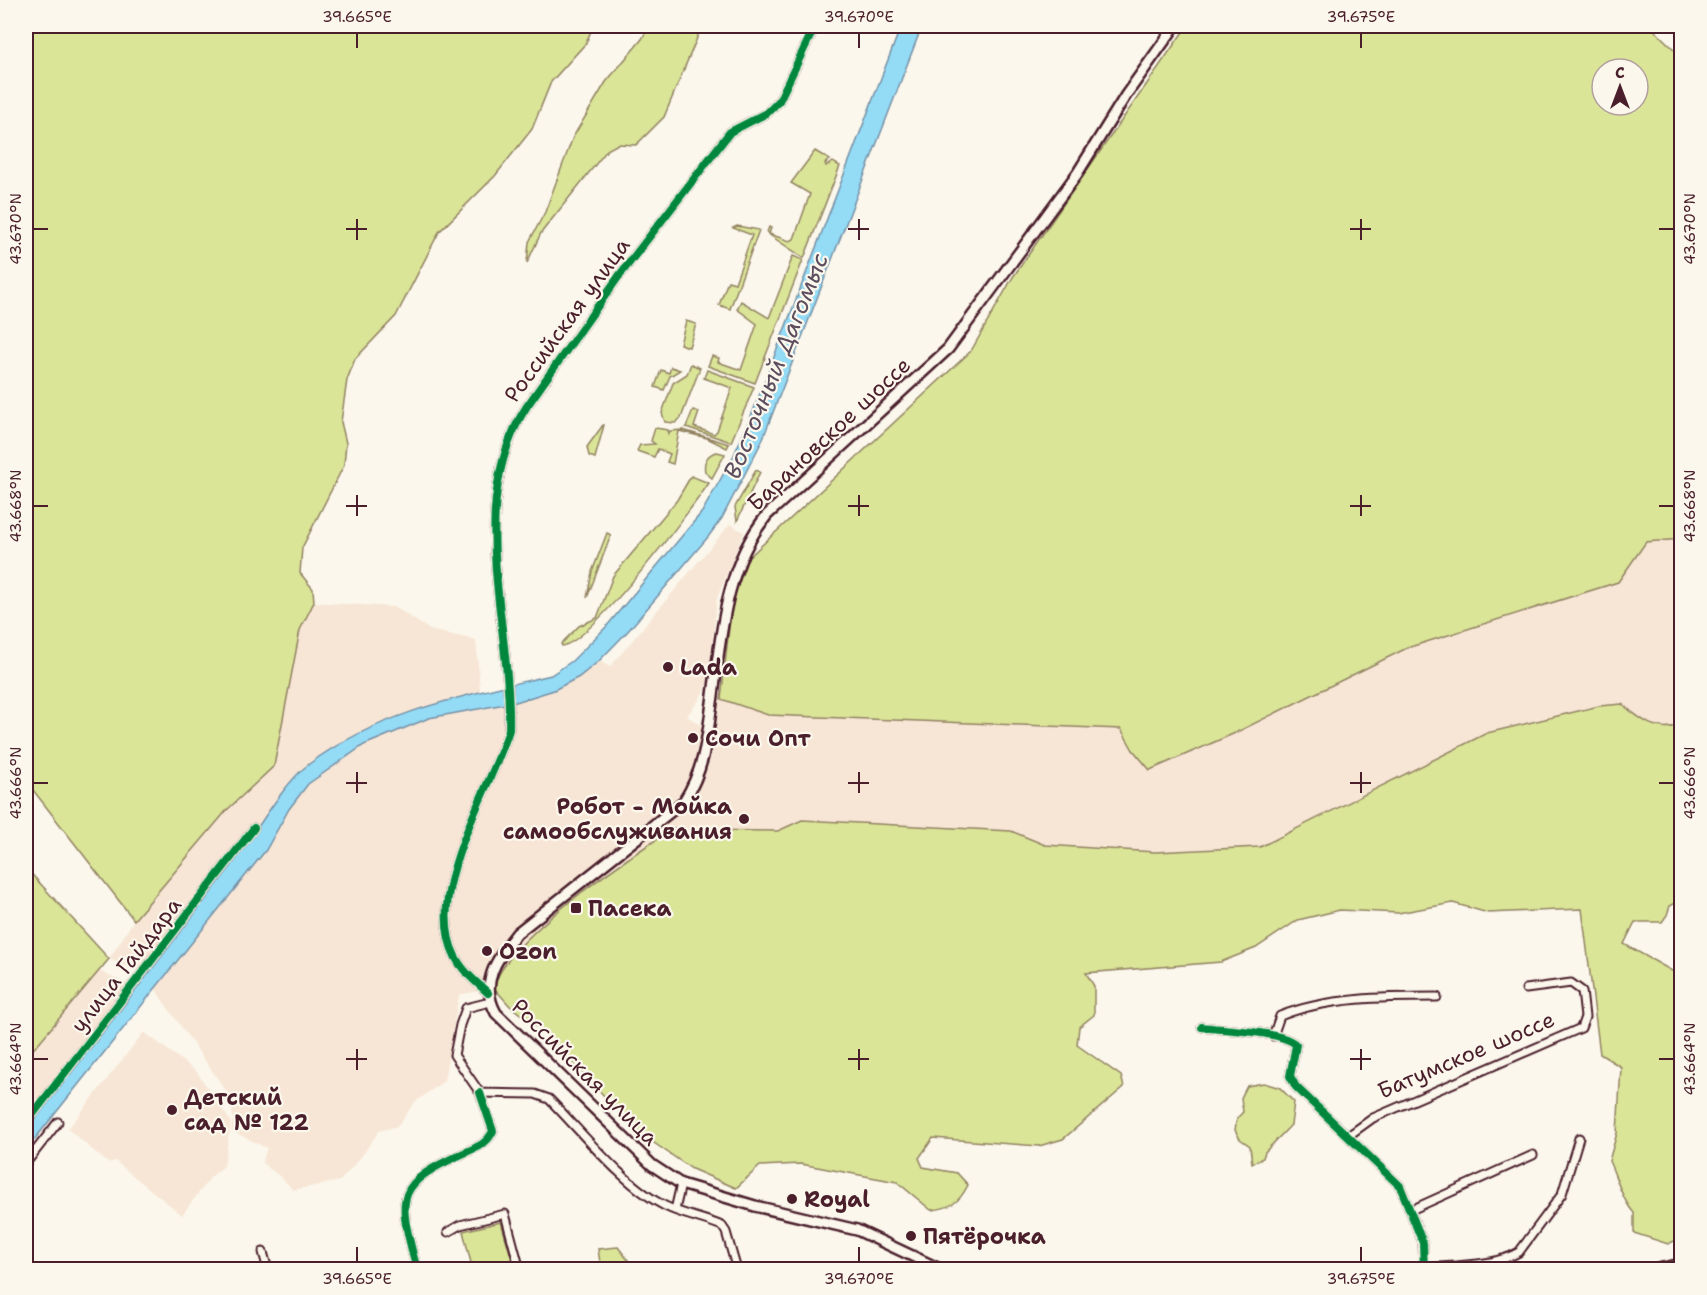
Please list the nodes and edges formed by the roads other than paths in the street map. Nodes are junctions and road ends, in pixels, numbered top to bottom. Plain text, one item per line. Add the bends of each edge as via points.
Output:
1 (815, 26) edge
2 (1175, 26) edge
3 (254, 828) dead end
4 (1526, 989) dead end
5 (489, 997) junction
6 (1437, 997) dead end
7 (1202, 1027) dead end
8 (1273, 1036) junction
9 (480, 1093) junction
10 (58, 1122) dead end
11 (26, 1123) edge
12 (1348, 1136) junction
13 (1579, 1138) dead end
14 (1533, 1155) dead end
15 (26, 1163) edge
16 (681, 1184) junction
17 (675, 1210) junction
18 (1411, 1210) junction
19 (448, 1232) dead end
20 (263, 1252) dead end
21 (1682, 1265) edge
22 (926, 1267) edge
23 (268, 1269) edge
24 (417, 1269) edge
25 (520, 1269) edge
26 (737, 1269) edge
27 (935, 1269) edge
28 (942, 1269) edge
29 (1424, 1269) edge
30 (1658, 1269) edge

1 - 5 street, Российская улица via 779,101 767,113 730,132 619,276 517,422 498,475 493,514 509,730 461,841 448,909 450,944 455,957
2 - 5 main road, Барановское шоссе via 1077,174 948,350 753,532 738,563 725,606 706,749 694,785 677,808 517,933 491,970
3 - 11 street, улица Гайдара
4 - 12 street, Батумское шоссе via 1571,983 1582,992 1585,1017 1581,1028 1373,1118
5 - 9 street via 466,1008 454,1055
5 - 16 main road, Российская улица via 496,1013 626,1140 652,1165
6 - 8 street via 1349,1002 1293,1011 1280,1016
7 - 8 street
8 - 12 street via 1296,1045 1290,1076 1296,1087
9 - 17 street via 535,1094 549,1099 628,1179
9 - 24 street via 493,1131 488,1142 441,1163 403,1198 402,1213
10 - 15 street
12 - 18 street via 1400,1186
13 - 29 street via 1562,1194 1519,1252 1495,1260
14 - 18 street
16 - 17 street
16 - 22 main road, Российская улица via 857,1230
17 - 26 street via 722,1226
18 - 29 street via 1423,1243
19 - 25 street via 504,1214
20 - 23 street
21 - 30 highway
22 - 27 main road
22 - 28 main road

